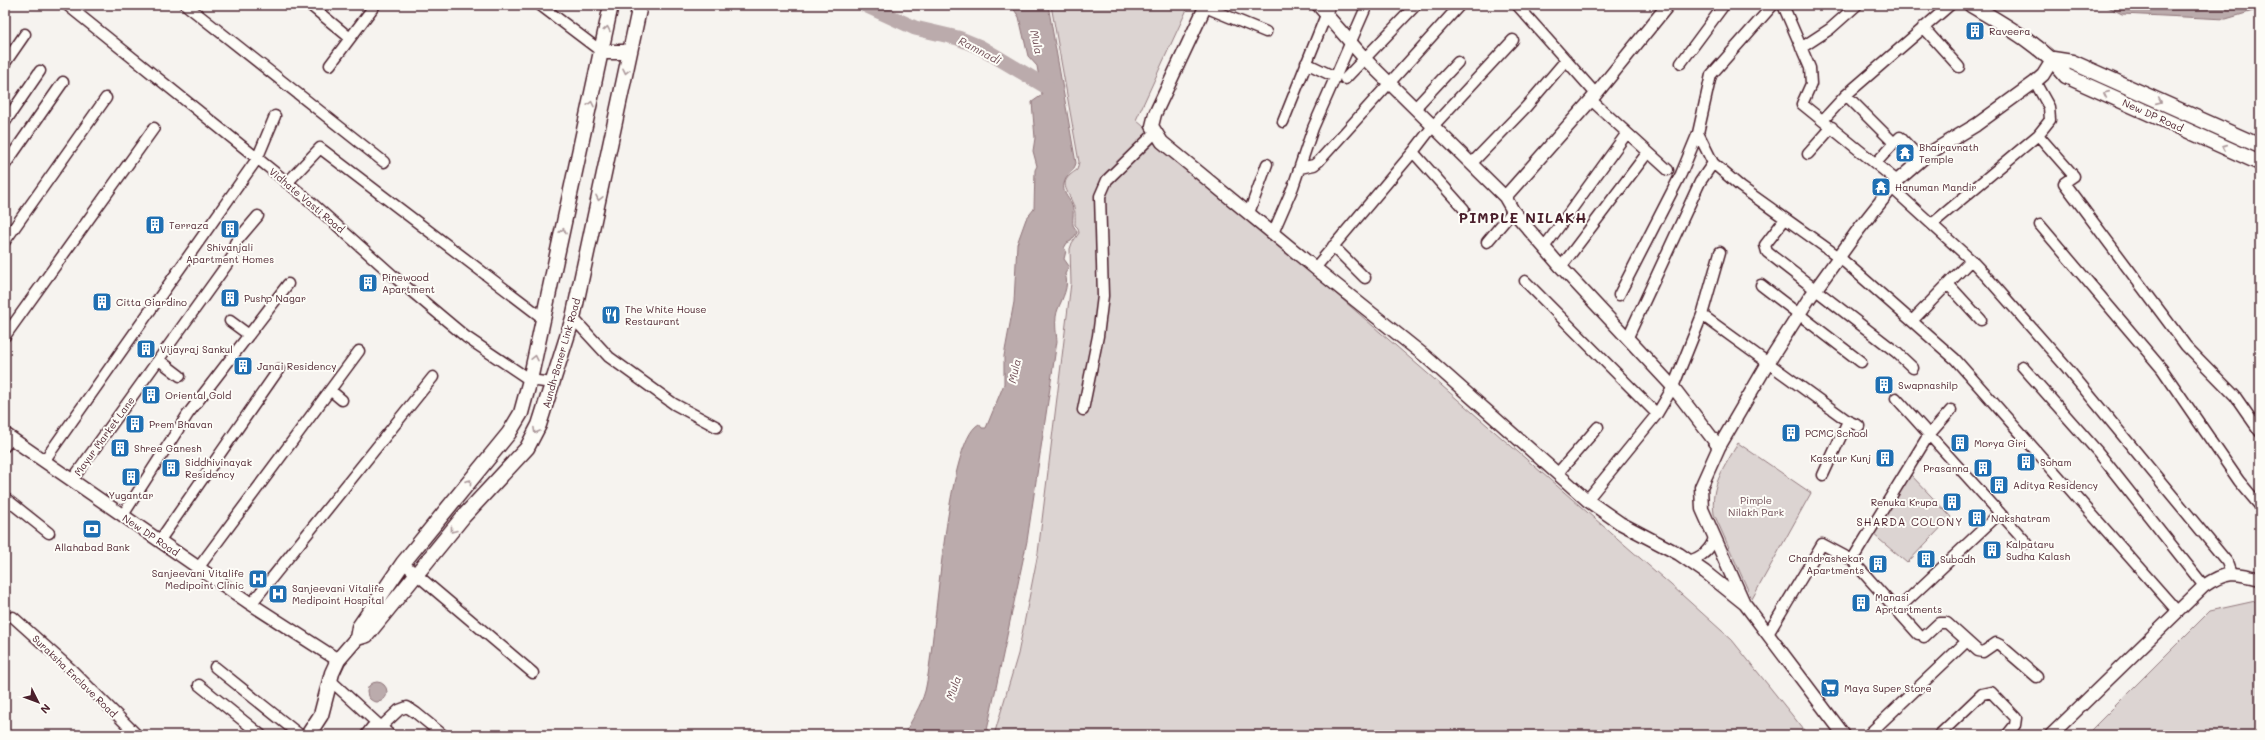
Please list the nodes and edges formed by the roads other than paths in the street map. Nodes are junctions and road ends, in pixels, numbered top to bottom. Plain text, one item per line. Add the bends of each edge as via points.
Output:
1 (67, 5) edge
2 (186, 5) edge
3 (310, 5) edge
4 (375, 5) edge
5 (540, 5) edge
6 (612, 5) edge
7 (640, 5) edge
8 (1367, 5) edge
9 (1416, 5) edge
10 (1460, 5) edge
11 (1517, 5) edge
12 (1724, 5) edge
13 (1772, 5) edge
14 (1783, 5) edge
15 (1857, 5) edge
16 (1950, 5) edge
17 (1971, 5) edge
18 (1206, 6) edge
19 (1667, 6) edge
20 (1325, 8) edge
21 (1923, 27) junction
22 (1266, 32) dead end
23 (26, 34) dead end
24 (350, 38) junction
25 (1514, 40) dead end
26 (1350, 41) junction
27 (1801, 48) junction
28 (602, 52) junction
29 (630, 52) junction
30 (1365, 59) junction
31 (2053, 59) junction
32 (1566, 60) junction
33 (1458, 62) dead end
34 (5, 63) edge
35 (1306, 63) junction
36 (1681, 63) dead end
37 (330, 65) dead end
38 (1959, 68) dead end
39 (40, 71) dead end
40 (1340, 78) junction
41 (63, 82) dead end
42 (2035, 82) junction
43 (1390, 83) junction
44 (1846, 95) junction
45 (1593, 97) junction
46 (106, 98) dead end
47 (1415, 108) junction
48 (275, 116) dead end
49 (1823, 120) junction
50 (5, 122) edge
51 (1283, 122) dead end
52 (1433, 126) junction
53 (1832, 127) junction
54 (154, 128) dead end
55 (1156, 133) junction
56 (1627, 133) junction
57 (1698, 133) junction
58 (2038, 135) junction
59 (1894, 143) junction
60 (2260, 146) edge
61 (1413, 152) junction
62 (1648, 152) junction
63 (1808, 154) dead end
64 (257, 159) junction
65 (1922, 160) junction
66 (384, 162) dead end
67 (1713, 163) junction
68 (1876, 163) junction
69 (2260, 163) edge
70 (1268, 164) dead end
71 (1471, 164) junction
72 (5, 165) edge
73 (1300, 168) junction
74 (1668, 170) dead end
75 (287, 183) junction
76 (1894, 184) junction
77 (1505, 197) junction
78 (1464, 209) dead end
79 (1513, 211) junction
80 (1249, 213) junction
81 (258, 216) dead end
82 (1785, 219) junction
83 (1932, 224) junction
84 (2040, 226) dead end
85 (1273, 233) junction
86 (5, 241) edge
87 (1487, 242) dead end
88 (1333, 246) junction
89 (1544, 246) junction
90 (1720, 252) dead end
91 (1839, 257) junction
92 (1971, 260) junction
93 (1561, 267) junction
94 (1314, 268) junction
95 (1365, 278) dead end
96 (1525, 281) dead end
97 (288, 284) dead end
98 (1948, 284) junction
99 (1761, 285) dead end
100 (1816, 289) junction
101 (1619, 295) dead end
102 (1800, 314) junction
103 (1702, 315) junction
104 (573, 318) junction
105 (544, 319) junction
106 (1981, 320) dead end
107 (230, 321) dead end
108 (1912, 321) junction
109 (5, 336) edge
110 (249, 336) junction
111 (1628, 338) junction
112 (359, 351) dead end
113 (159, 360) junction
114 (1861, 362) dead end
115 (1768, 363) junction
116 (2022, 366) dead end
117 (1913, 368) dead end
118 (279, 369) dead end
119 (180, 376) dead end
120 (433, 377) dead end
121 (530, 380) junction
122 (552, 383) junction
123 (1673, 387) junction
124 (330, 390) junction
125 (1896, 398) dead end
126 (342, 400) dead end
127 (1083, 410) dead end
128 (1951, 410) dead end
129 (1657, 414) junction
130 (1848, 421) junction
131 (1859, 426) dead end
132 (717, 427) dead end
133 (1598, 428) dead end
134 (2260, 432) edge
135 (1928, 436) junction
136 (7, 439) edge
137 (1718, 447) junction
138 (44, 461) junction
139 (1557, 474) junction
140 (1822, 475) dead end
141 (72, 480) junction
142 (5, 498) edge
143 (1587, 500) junction
144 (2260, 506) edge
145 (2000, 514) junction
146 (123, 515) junction
147 (49, 533) dead end
148 (1714, 538) junction
149 (160, 540) junction
150 (2027, 543) dead end
151 (1852, 560) junction
152 (1689, 561) junction
153 (403, 563) junction
154 (199, 568) junction
155 (2231, 573) junction
156 (418, 574) junction
157 (2260, 579) edge
158 (2204, 586) junction
159 (251, 604) junction
160 (1745, 604) junction
161 (1896, 610) junction
162 (2178, 612) junction
163 (13, 617) dead end
164 (1768, 634) junction
165 (357, 638) junction
166 (1967, 641) junction
167 (338, 660) junction
168 (215, 667) dead end
169 (533, 673) dead end
170 (2037, 677) dead end
171 (330, 680) junction
172 (199, 685) dead end
173 (381, 731) edge
174 (137, 735) edge
175 (261, 735) edge
176 (306, 735) edge
177 (366, 735) edge
178 (390, 735) edge
179 (443, 735) edge
180 (1844, 735) edge
181 (1868, 735) edge
182 (1939, 735) edge
183 (2007, 735) edge
184 (2051, 735) edge

1 - 64 street, Vidhate Vasti Road
2 - 66 street
3 - 24 street
4 - 24 street
5 - 28 street
28 -> 6 main road, Aundh-Baner Link Road
7 - 29 main road, Aundh-Baner Link Road
8 - 26 street
9 - 30 street
10 - 43 street
11 - 32 street
12 - 36 street
13 - 57 street via 1711,75
14 - 27 street
15 - 27 street via 1830,29
16 - 21 street
17 - 31 main road, New DP Road via 2006,25
18 - 22 street
18 - 55 street via 1155,114 1152,126
19 - 45 street
20 - 26 street
20 - 35 street
21 - 38 street
21 - 44 street
23 - 34 street
24 - 37 street
25 - 52 street
26 - 30 street
26 - 40 street
27 - 49 street via 1810,68 1811,84 1802,104
28 - 29 main road
105 -> 28 main road, Aundh-Baner Link Road
29 -> 104 main road, Aundh-Baner Link Road
30 - 40 street
30 - 43 street
31 - 42 street
31 -> 60 main road, New DP Road via 2072,62
69 -> 31 main road, New DP Road via 2066,76
32 - 45 street
32 - 71 street via 1526,107
33 - 47 street
35 - 40 street
35 - 51 street
39 - 50 street
40 - 73 street via 1313,128
41 - 72 street
42 - 58 street via 2049,107 2050,120
42 - 65 street
43 - 47 street
43 - 73 street via 1319,161 1314,165
44 - 49 street
44 - 59 street
45 - 56 street
45 - 77 street
46 - 86 street
47 - 52 street
48 - 64 street
49 - 53 street
52 - 61 street
52 - 71 street
53 - 63 street
53 - 68 street
54 - 109 street
55 - 80 street via 1162,142
55 - 127 street via 1106,180 1102,188 1100,196 1103,296
56 - 62 street
56 - 89 street
57 - 67 street
57 - 101 street via 1681,174
58 - 83 street
58 - 134 street via 2074,176 2064,183 2181,340 2235,396
59 - 65 street via 1900,137
59 - 68 street
61 - 78 street
61 - 88 street
62 - 74 street
62 - 93 street
64 - 75 street, Vidhate Vasti Road
64 - 138 street
65 - 76 street
67 - 82 street
67 - 111 street via 1700,182
68 - 76 street
70 - 80 street
71 - 77 street
73 - 85 street
75 - 105 street via 320,148
75 - 121 street, Vidhate Vasti Road via 459,332
76 - 83 street
76 - 91 street
77 - 79 street
79 - 87 street
79 - 89 street
80 - 85 street
81 - 113 street, Mayur Market Lane via 235,243 233,256
82 - 91 street
82 - 100 street via 1765,249
83 - 92 street
84 - 144 street via 2162,370 2239,481
85 - 94 street
88 - 94 street
88 - 95 street
89 - 93 street
90 - 103 street
91 - 100 street
91 - 108 street
92 - 98 street
92 - 155 street via 2082,385 2227,562
93 - 111 street
94 - 139 street via 1425,356
96 - 129 street
97 - 110 street
98 - 106 street
98 - 108 street
99 - 102 street
100 - 102 street
100 - 117 street
102 - 114 street
102 - 115 street
103 - 115 street
103 - 123 street
104 - 122 main road, Aundh-Baner Link Road
104 - 132 street via 609,357 674,404
121 -> 105 main road, Aundh-Baner Link Road
107 - 110 street
108 - 162 street via 1955,359
110 - 146 street via 188,414
111 - 123 street
112 - 124 street
113 - 119 street
113 - 141 street, Mayur Market Lane
115 - 130 street
115 - 137 street
116 - 158 street via 2098,452
118 - 149 street
120 - 159 street
121 - 122 street, Vidhate Vasti Road
153 -> 121 main road, Aundh-Baner Link Road via 509,433 521,413
122 -> 156 main road, Aundh-Baner Link Road via 539,425 527,448 463,517
123 - 129 street
123 - 137 street
124 - 126 street
124 - 154 street
125 - 135 street
128 - 135 street
129 - 143 street
130 - 131 street
130 - 140 street
133 - 139 street
135 - 145 street
135 - 151 street
136 - 138 street, New DP Road
137 - 148 street via 1701,487 1700,498
138 - 141 street, New DP Road
139 - 143 street
141 - 146 street, New DP Road
142 - 147 street
143 - 152 street via 1620,523
145 - 150 street
145 - 161 street
146 - 149 street, New DP Road
148 - 152 street via 1705,553
148 - 160 street
149 - 154 street, New DP Road
151 - 161 street
151 - 164 street via 1822,544
152 - 160 street
153 - 156 street
153 - 165 main road, Aundh-Baner Link Road via 359,626
154 - 159 street, New DP Road
155 - 157 street
155 - 158 street via 2219,576
156 - 165 main road, Aundh-Baner Link Road via 367,635
156 - 169 street
158 - 162 street
159 - 167 street, New DP Road
160 - 164 street
161 - 166 street via 1921,635 1939,623 1947,623
162 - 184 street
163 - 174 street, Suraksha Enclave Road via 72,670
164 - 180 street
165 - 167 main road, Aundh-Baner Link Road
166 - 170 street via 1978,651 1983,652 1996,643 2000,645
166 - 181 street
167 - 171 main road, Aundh-Baner Link Road
168 - 176 street
171 - 173 street
171 - 176 main road, Aundh-Baner Link Road via 321,714
172 - 175 street
173 - 177 street via 372,727
173 - 178 street
173 - 179 street via 399,710 407,707
182 - 183 street via 1982,694 1991,692 2016,718 2016,725

